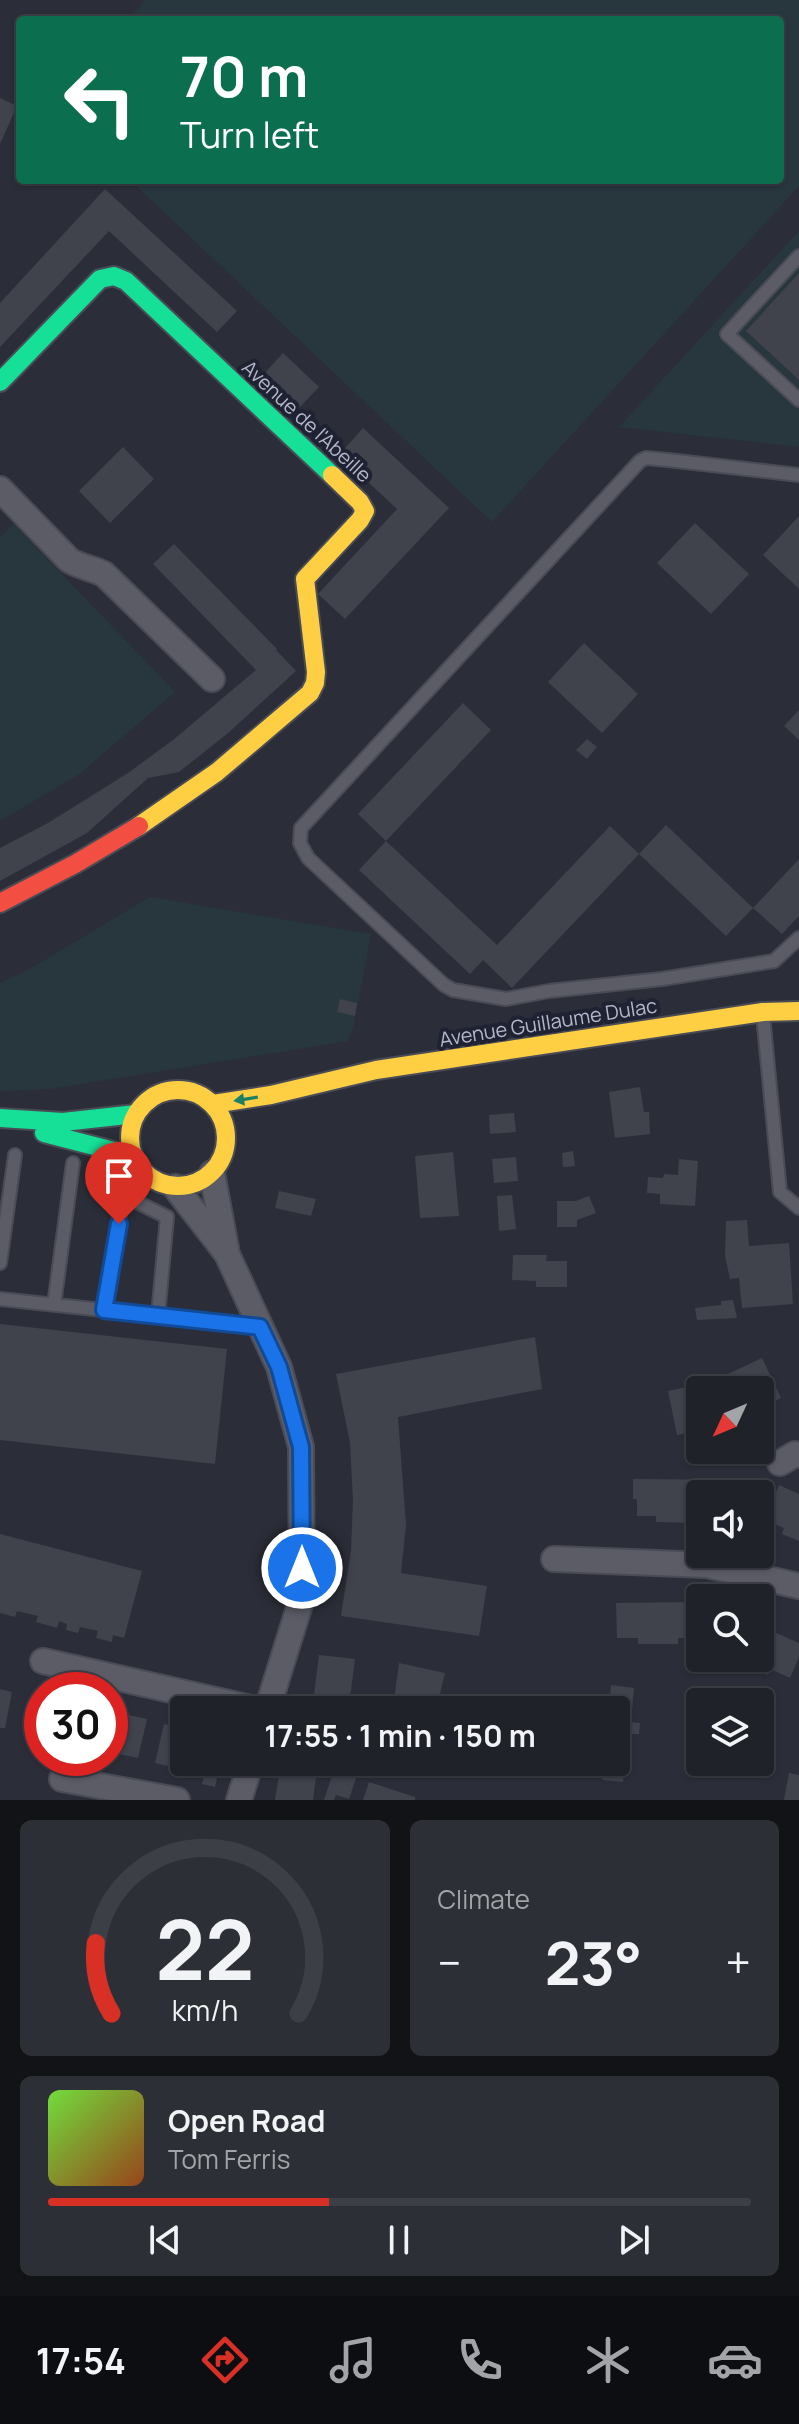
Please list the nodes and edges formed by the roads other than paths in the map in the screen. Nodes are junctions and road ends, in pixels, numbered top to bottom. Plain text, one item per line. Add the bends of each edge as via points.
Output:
1 (799, 256) edge
2 (0, 382) edge
3 (799, 400) edge
4 (799, 475) edge
5 (0, 489) edge
6 (212, 679) dead end
7 (0, 903) edge
8 (799, 938) edge
9 (799, 1000) edge
10 (767, 1011) junction
11 (799, 1011) edge
12 (333, 1080) junction
13 (213, 1104) junction
14 (271, 1112) dead end
15 (136, 1114) junction
16 (0, 1118) edge
17 (248, 1125) dead end
18 (0, 1131) edge
19 (227, 1137) junction
20 (15, 1155) dead end
21 (133, 1156) junction
22 (73, 1163) dead end
23 (212, 1173) junction
24 (175, 1187) junction
25 (799, 1208) edge
26 (227, 1254) junction
27 (0, 1263) edge
28 (0, 1299) edge
29 (54, 1305) junction
30 (104, 1310) junction
31 (158, 1316) junction
32 (260, 1327) junction
33 (554, 1559) dead end
34 (799, 1586) edge
35 (43, 1661) dead end
36 (198, 1696) edge
37 (271, 1696) edge
38 (247, 1776) edge
39 (62, 1779) dead end
40 (177, 1800) edge
41 (239, 1800) edge

1 - 3 lane via 727,334
2 - 7 main road, Avenue de l'Abeille via 100,279 114,276 126,281 365,511 305,579 316,672 307,696 165,809
4 - 8 lane via 640,461 301,828 300,843 308,858 453,990 506,999 662,979 774,961
5 - 6 street via 69,560 104,574
9 - 10 main road, Avenue Guillaume Dulac
10 - 11 main road, Avenue Guillaume Dulac
10 - 12 main road, Avenue Guillaume Dulac
10 - 25 lane via 780,1192
12 -> 13 main road, Avenue Guillaume Dulac
12 - 14 main road, Avenue Guillaume Dulac
13 - 15 main road, Avenue Guillaume Dulac via 187,1090 172,1090 158,1094
13 - 19 main road
15 - 16 main road, Avenue Guillaume Dulac via 63,1122
15 - 21 main road via 131,1127
17 - 19 main road
18 - 21 main road via 44,1133
19 - 23 main road via 226,1150
20 - 27 lane
21 - 24 main road via 150,1177
22 - 29 lane
23 - 24 main road via 189,1186
23 - 26 street
24 - 26 street
26 - 32 street
28 - 29 lane
29 - 30 lane
30 - 31 lane
30 - 31 lane via 123,1195 167,1217
31 - 32 lane
32 - 37 street via 279,1367 301,1447 302,1598
33 - 34 street via 707,1565
35 - 36 street
38 - 41 street
39 - 40 street

